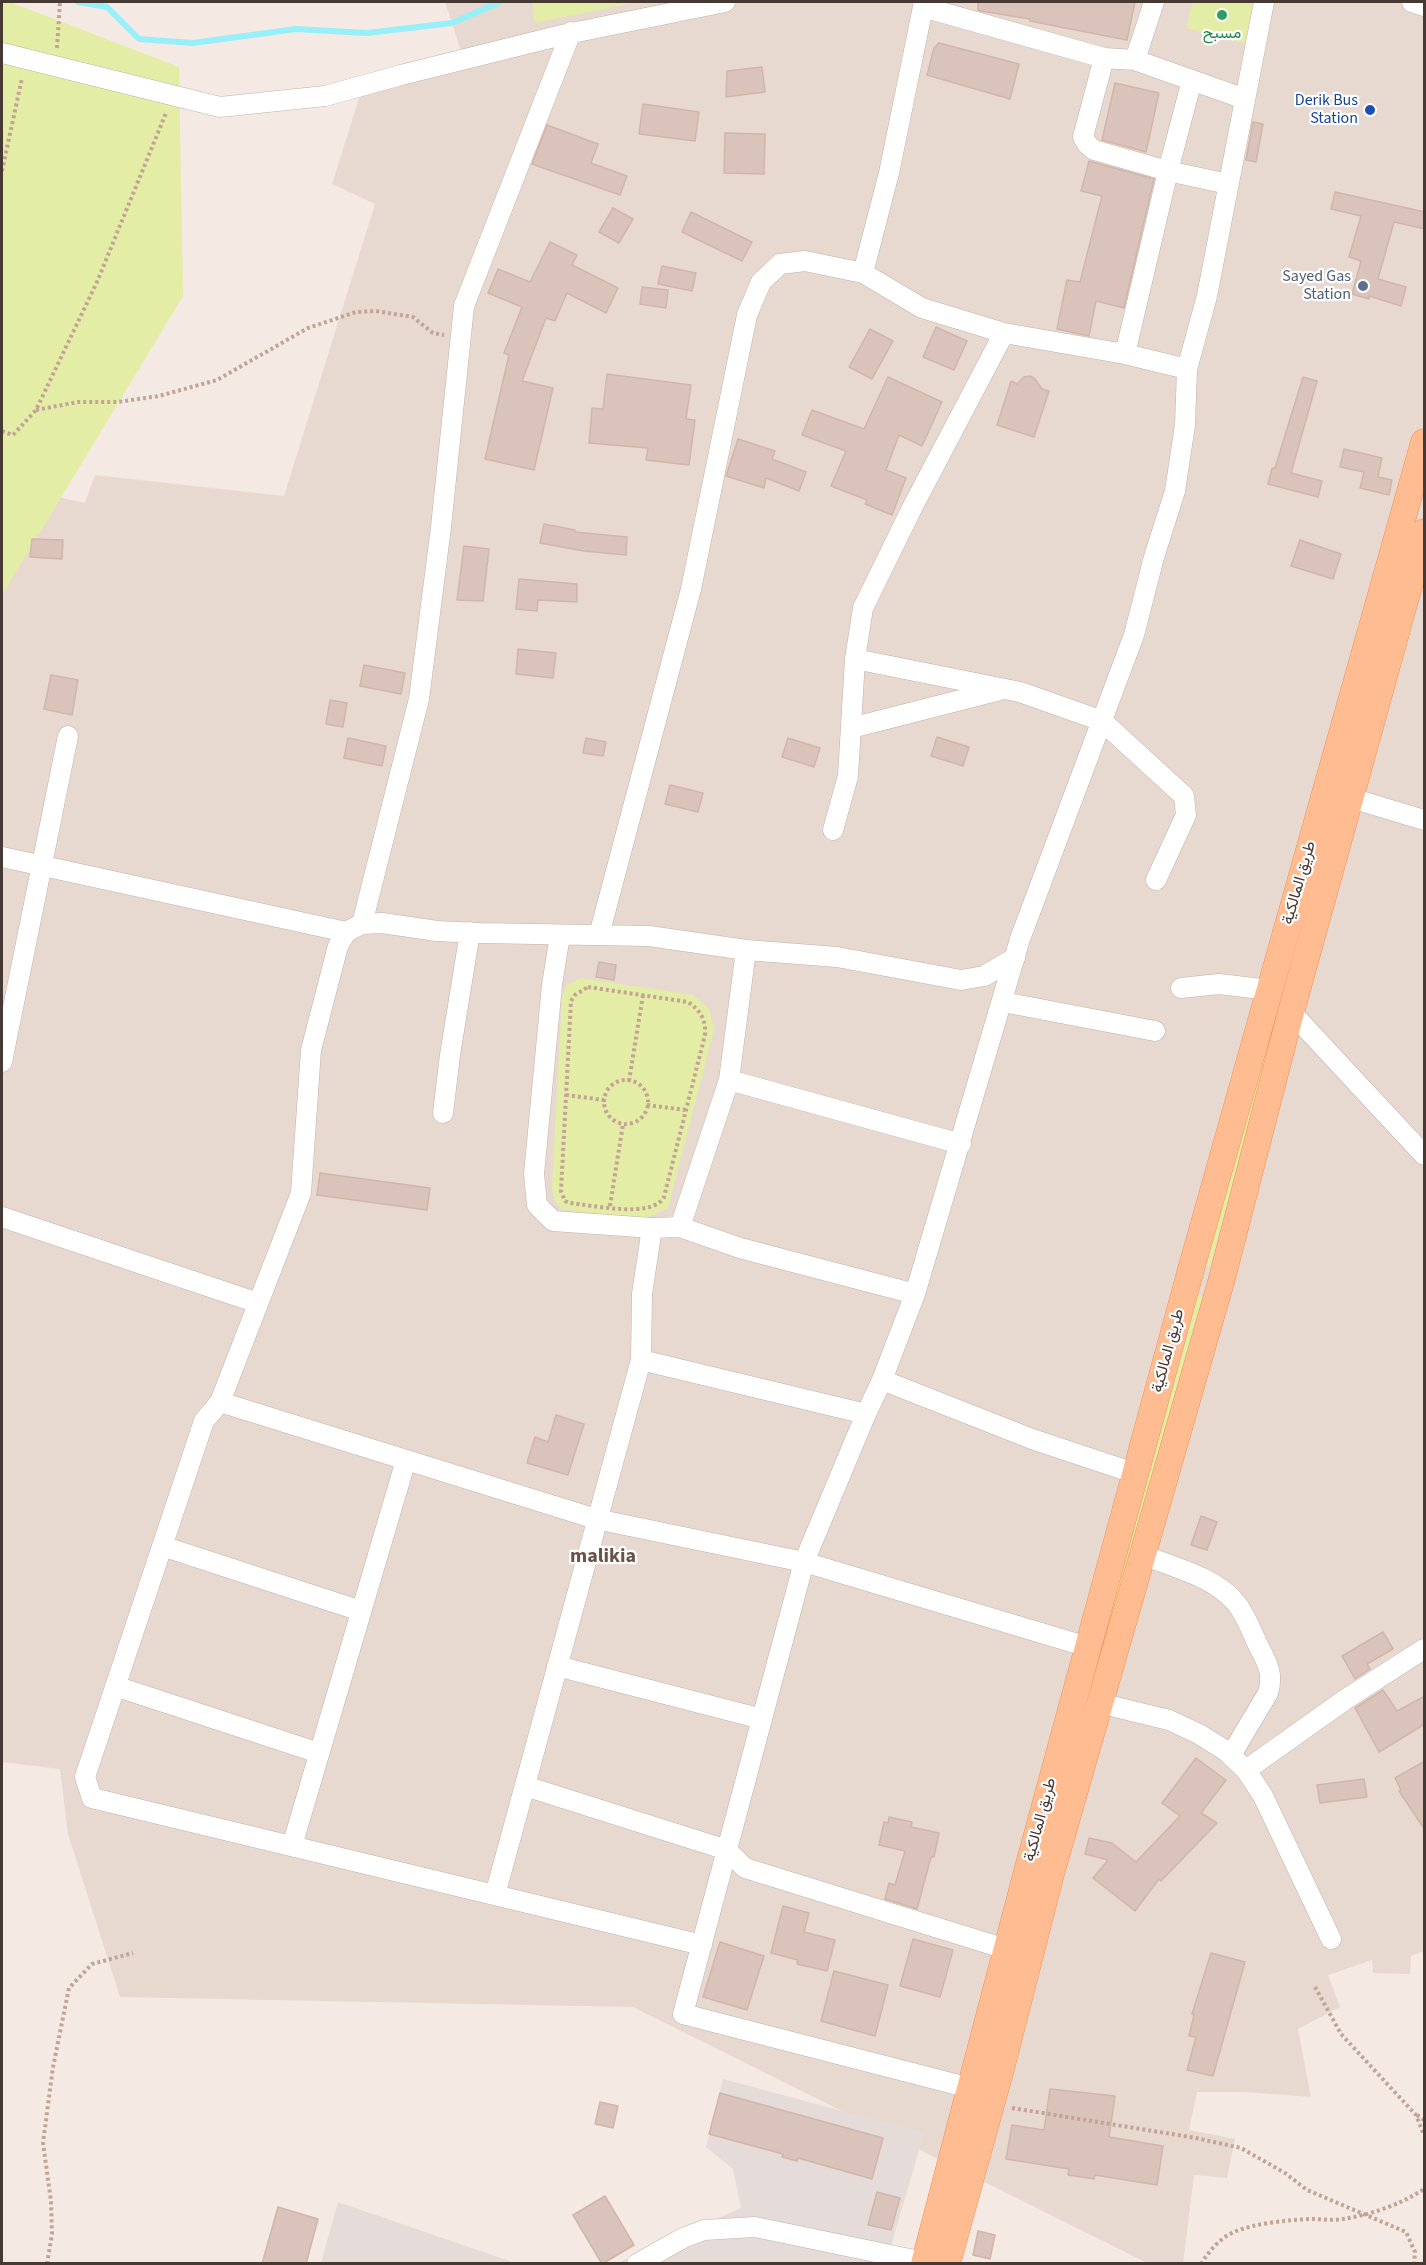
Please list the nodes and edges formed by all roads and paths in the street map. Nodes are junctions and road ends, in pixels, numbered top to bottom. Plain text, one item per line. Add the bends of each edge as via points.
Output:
1 (60, 2) edge
2 (725, 2) edge
3 (1154, 2) edge
4 (1264, 2) edge
5 (1412, 2) edge
6 (924, 4) edge
7 (1425, 6) edge
8 (571, 33) junction
9 (2, 53) edge
10 (1104, 58) junction
11 (26, 59) junction
12 (1135, 60) junction
13 (54, 66) junction
14 (1192, 80) junction
15 (173, 95) junction
16 (1245, 99) junction
17 (2, 171) edge
18 (1168, 171) junction
19 (1228, 184) junction
20 (862, 273) junction
21 (1004, 333) junction
22 (460, 339) junction
23 (1125, 354) junction
24 (1186, 369) junction
25 (36, 411) junction
26 (2, 431) edge
27 (1425, 442) edge
28 (1425, 532) edge
29 (1408, 576) edge
30 (855, 658) junction
31 (1004, 689) junction
32 (1102, 721) junction
33 (851, 728) junction
34 (68, 736) dead end
35 (1350, 753) junction
36 (1351, 798) junction
37 (1425, 820) edge
38 (833, 830) dead end
39 (2, 857) edge
40 (41, 867) junction
41 (1156, 880) dead end
42 (354, 928) junction
43 (471, 932) junction
44 (560, 935) junction
45 (599, 935) junction
46 (746, 950) junction
47 (1015, 958) junction
48 (1181, 988) dead end
49 (1270, 990) junction
50 (643, 995) junction
51 (1003, 1002) junction
52 (1291, 1012) junction
53 (1155, 1031) dead end
54 (2, 1062) edge
55 (729, 1080) junction
56 (629, 1081) junction
57 (566, 1095) junction
58 (604, 1100) junction
59 (647, 1105) junction
60 (686, 1110) junction
61 (443, 1113) dead end
62 (623, 1124) junction
63 (961, 1144) junction
64 (1425, 1155) edge
65 (610, 1207) junction
66 (2, 1217) edge
67 (680, 1227) junction
68 (652, 1228) junction
69 (1190, 1273) junction
70 (1221, 1282) junction
71 (915, 1294) junction
72 (258, 1303) junction
73 (641, 1360) junction
74 (882, 1380) junction
75 (220, 1402) junction
76 (866, 1414) junction
77 (406, 1460) junction
78 (1137, 1474) junction
79 (596, 1519) junction
80 (162, 1546) junction
81 (1143, 1555) junction
82 (804, 1562) junction
83 (361, 1611) junction
84 (1088, 1647) junction
85 (1425, 1649) edge
86 (557, 1666) junction
87 (115, 1686) junction
88 (1099, 1703) junction
89 (762, 1719) junction
90 (319, 1753) junction
91 (1231, 1755) junction
92 (1246, 1770) junction
93 (525, 1786) junction
94 (292, 1846) junction
95 (727, 1850) junction
96 (1040, 1867) junction
97 (495, 1895) junction
98 (1331, 1939) dead end
99 (702, 1945) junction
100 (1006, 1949) junction
101 (133, 1953) dead end
102 (1315, 1987) dead end
103 (989, 2065) junction
104 (970, 2088) junction
105 (991, 2105) junction
106 (1416, 2115) junction
107 (1425, 2120) edge
108 (1425, 2135) edge
109 (1425, 2189) edge
110 (1365, 2215) junction
111 (931, 2263) edge
112 (47, 2264) edge
113 (637, 2264) edge
114 (1201, 2264) edge
115 (1414, 2264) edge

1 - 13 path
2 - 8 street
3 - 12 street
4 - 16 street
5 - 7 street
6 - 10 street
6 - 20 street via 889,173
8 - 15 street via 325,96 220,107
8 - 22 street via 464,306
9 - 11 street
10 - 12 street
10 - 18 street via 1083,137 1094,150
11 - 13 street
11 - 17 path
12 - 14 street
13 - 15 street
14 - 16 street
14 - 18 street
15 - 25 path via 97,282
16 - 19 street
18 - 19 street
18 - 23 street
19 - 24 street via 1207,296
20 - 21 street via 922,308
20 - 45 street via 805,261 780,264 761,282 747,315 691,589
21 - 23 street
21 - 30 street via 863,608
22 - 25 path via 433,333 413,317 356,312 308,328 217,380 159,396 78,402
22 - 42 street via 419,699
23 - 24 street
24 - 32 street via 1185,425 1174,491 1134,635
25 - 26 path via 14,435
27 - 29 main road, طريق المالكية
28 - 29 main road, طريق المالكية
29 - 35 main road, طريق المالكية
30 - 31 street
30 - 33 street
31 - 32 street
31 - 33 street
32 - 41 street via 1184,796 1186,815
32 - 47 street
33 - 38 street via 848,776
34 - 40 street
35 - 36 main road, طريق المالكية
35 - 49 main road, طريق المالكية
36 - 37 street
36 - 52 main road, طريق المالكية
39 - 40 street
40 - 42 street
40 - 54 street
42 - 43 street via 382,923
42 - 72 street via 338,946 311,1050 301,1193
43 - 44 street
43 - 61 street
44 - 45 street
44 - 68 street via 534,1174 537,1204 553,1221
45 - 46 street via 649,936
46 - 47 street via 837,957 961,980 984,976
46 - 55 street
47 - 51 street
48 - 49 street via 1219,984
49 - 69 main road, طريق المالكية
50 - 56 path
50 - 57 path via 593,987 575,995
50 - 60 path via 688,1002 703,1017 705,1035
51 - 53 street
51 - 63 street
52 - 64 street
52 - 70 main road, طريق المالكية
55 - 63 street
55 - 67 street
56 - 58 path via 615,1083
56 - 59 path via 645,1092
57 - 58 path
57 - 65 path via 563,1197 570,1203
58 - 62 path via 606,1113
59 - 60 path
59 - 62 path via 642,1117
60 - 65 path via 661,1203 640,1210
62 - 65 path
63 - 71 street
66 - 72 street
67 - 68 street
67 - 71 street via 740,1248
68 - 73 street via 642,1293
69 - 70 main road
69 - 78 main road, طريق المالكية
70 - 81 main road, طريق المالكية
71 - 74 street
72 - 75 street
73 - 76 street
73 - 79 street
74 - 76 street
74 - 78 street via 1032,1439
75 - 77 street
75 - 80 street via 204,1421
76 - 82 street
77 - 79 street
77 - 83 street
78 - 84 main road, طريق المالكية
79 - 82 street
79 - 86 street
80 - 83 street
80 - 87 street
81 - 88 main road, طريق المالكية
81 - 91 street via 1206,1580 1227,1593 1239,1606 1269,1666 1268,1693
82 - 84 street
82 - 89 street
83 - 90 street
84 - 96 main road, طريق المالكية
85 - 92 street
86 - 89 street
86 - 93 street
87 - 90 street
87 - 94 street via 85,1777 92,1798
88 - 91 street via 1169,1720
88 - 96 main road, طريق المالكية
89 - 95 street
90 - 94 street
91 - 92 street
92 - 98 street via 1263,1796
93 - 95 street
93 - 97 street
94 - 97 street
95 - 99 street
95 - 100 street via 745,1868
96 - 100 main road, طريق المالكية
96 - 103 main road, طريق المالكية
97 - 99 street
99 - 104 street via 683,2014
100 - 103 main road, طريق المالكية
101 - 112 path via 92,1964 69,1988 53,2067 44,2143 52,2234
102 - 106 path via 1341,2034
103 - 104 main road, طريق المالكية
103 - 105 main road, طريق المالكية
104 - 111 main road, طريق المالكية
105 - 110 path via 1241,2148 1307,2190
105 - 111 main road, طريق المالكية
106 - 107 path
106 - 108 path
109 - 110 path
110 - 114 path via 1272,2223 1233,2232 1210,2250
110 - 115 path via 1406,2232 1415,2252
111 - 113 street via 756,2227 704,2230

